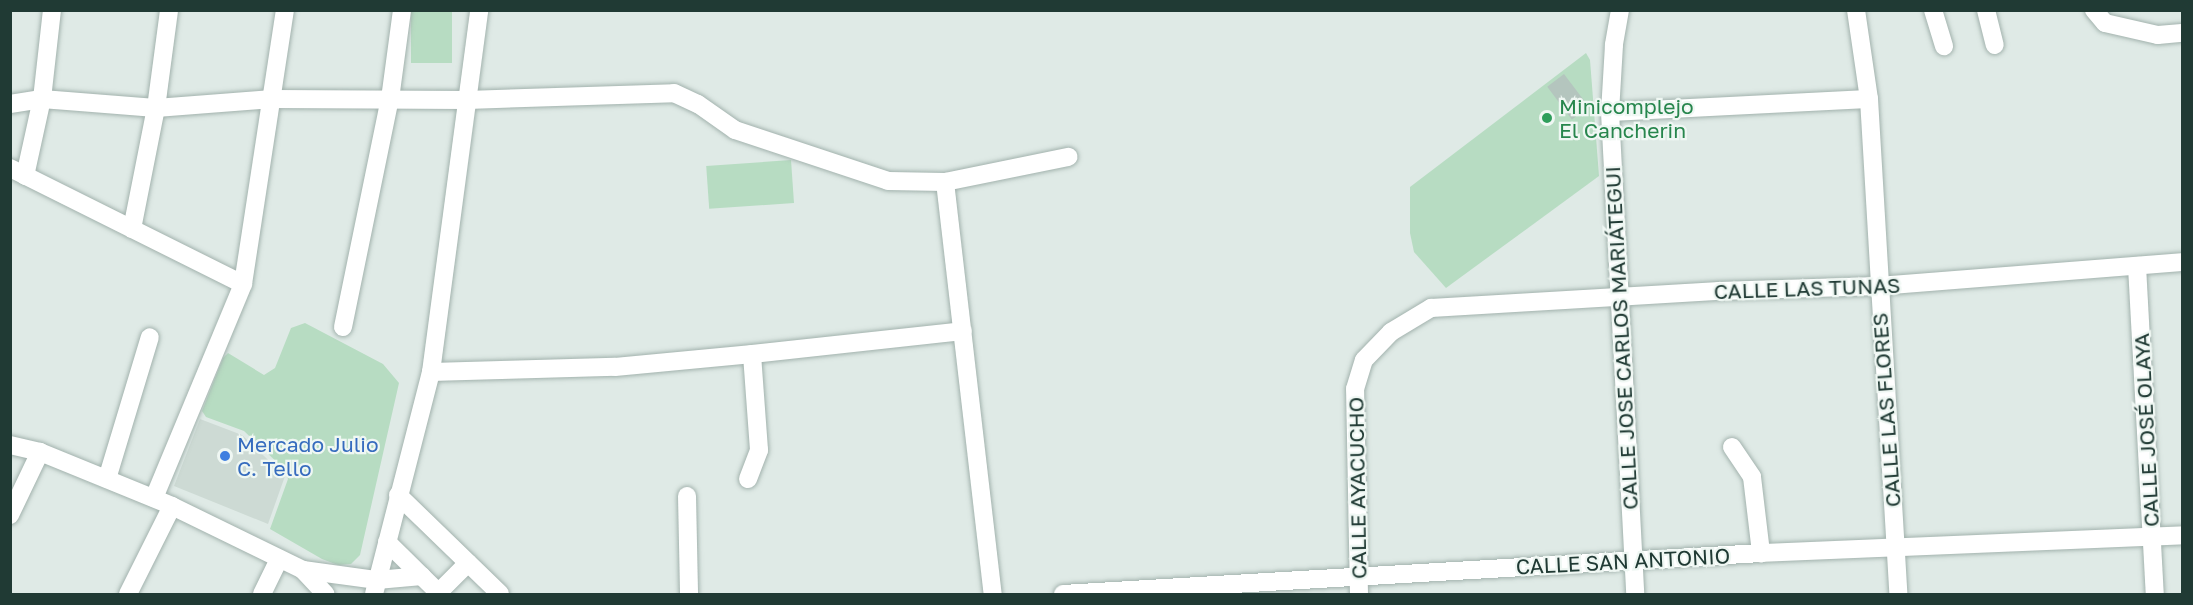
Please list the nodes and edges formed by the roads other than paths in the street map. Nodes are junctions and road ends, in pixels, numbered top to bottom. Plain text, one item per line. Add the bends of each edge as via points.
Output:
1 (52, 10) edge
2 (169, 10) edge
3 (285, 10) edge
4 (402, 10) edge
5 (479, 10) edge
6 (1620, 10) edge
7 (1856, 10) edge
8 (1933, 10) edge
9 (1986, 10) edge
10 (2094, 10) edge
11 (2182, 33) edge
12 (1995, 45) dead end
13 (1944, 46) dead end
14 (42, 99) junction
15 (273, 99) junction
16 (390, 99) junction
17 (1869, 99) junction
18 (467, 100) junction
19 (10, 105) edge
20 (156, 108) junction
21 (1610, 112) junction
22 (1068, 157) dead end
23 (18, 172) edge
24 (945, 182) junction
25 (132, 229) junction
26 (2182, 262) edge
27 (2137, 266) junction
28 (243, 284) junction
29 (1878, 286) junction
30 (1619, 296) junction
31 (1431, 308) joint
32 (343, 327) dead end
33 (963, 331) junction
34 (150, 337) dead end
35 (752, 354) junction
36 (430, 372) junction
37 (10, 445) edge
38 (1732, 447) dead end
39 (40, 452) junction
40 (107, 479) junction
41 (748, 480) dead end
42 (398, 495) junction
43 (687, 496) dead end
44 (154, 498) junction
45 (172, 506) junction
46 (10, 515) edge
47 (2182, 535) edge
48 (2152, 537) junction
49 (387, 542) junction
50 (1895, 548) junction
51 (1761, 553) junction
52 (279, 559) junction
53 (1633, 560) junction
54 (468, 563) junction
55 (303, 570) junction
56 (422, 576) junction
57 (1358, 586) edge
58 (376, 587) edge
59 (128, 594) edge
60 (262, 594) edge
61 (325, 594) edge
62 (439, 594) edge
63 (500, 594) edge
64 (689, 594) edge
65 (993, 594) edge
66 (1063, 594) edge
67 (1635, 594) edge
68 (1898, 594) edge
69 (2155, 594) edge

1 - 14 street
2 - 20 street
3 - 15 street
4 - 16 street
5 - 18 street
6 - 21 street, CALLE JOSE CARLOS MARIÁTEGUI
7 - 17 street, CALLE LAS FLORES
8 - 13 street
9 - 12 street
10 - 11 street via 2105,23 2158,35
14 - 19 street
14 - 20 street
14 - 23 street
15 - 16 street
15 - 20 street
15 - 28 street
16 - 18 street
16 - 32 street
17 - 21 street
17 - 29 street, CALLE LAS FLORES
18 - 24 street via 674,93 698,104 735,130 888,182
18 - 36 street
20 - 25 street
21 - 30 street, CALLE JOSE CARLOS MARIÁTEGUI
22 - 24 street
23 - 25 street
24 - 33 street
25 - 28 street
26 - 27 street, CALLE LAS TUNAS
27 - 29 street, CALLE LAS TUNAS
27 - 48 street, CALLE JOSÉ OLAYA
28 - 44 street
29 - 30 street, CALLE LAS TUNAS
29 - 50 street, CALLE LAS FLORES
30 - 31 street, CALLE LAS TUNAS
30 - 53 street, CALLE JOSE CARLOS MARIÁTEGUI
31 - 57 street, CALLE AYACUCHO via 1391,332 1364,360 1355,389
33 - 35 street
33 - 65 street
34 - 40 street
35 - 36 street via 615,367
35 - 41 street via 759,450
36 - 42 street
37 - 39 street
38 - 51 street via 1752,477
39 - 40 street
39 - 46 street
40 - 44 street
42 - 49 street
42 - 54 street
43 - 64 street
44 - 45 street
45 - 52 street
45 - 59 street
47 - 48 street, CALLE SAN ANTONIO
48 - 50 street, CALLE SAN ANTONIO
48 - 69 street, CALLE JOSÉ OLAYA
49 - 56 street
49 - 58 street
50 - 51 street, CALLE SAN ANTONIO
50 - 68 street, CALLE LAS FLORES
51 - 53 street, CALLE SAN ANTONIO
52 - 55 street
52 - 60 street
53 - 57 street, CALLE SAN ANTONIO
53 - 67 street, CALLE JOSE CARLOS MARIÁTEGUI
54 - 62 street
54 - 63 street
55 - 58 street
55 - 61 street
56 - 58 street
56 - 62 street
57 - 66 street, CALLE SAN ANTONIO

